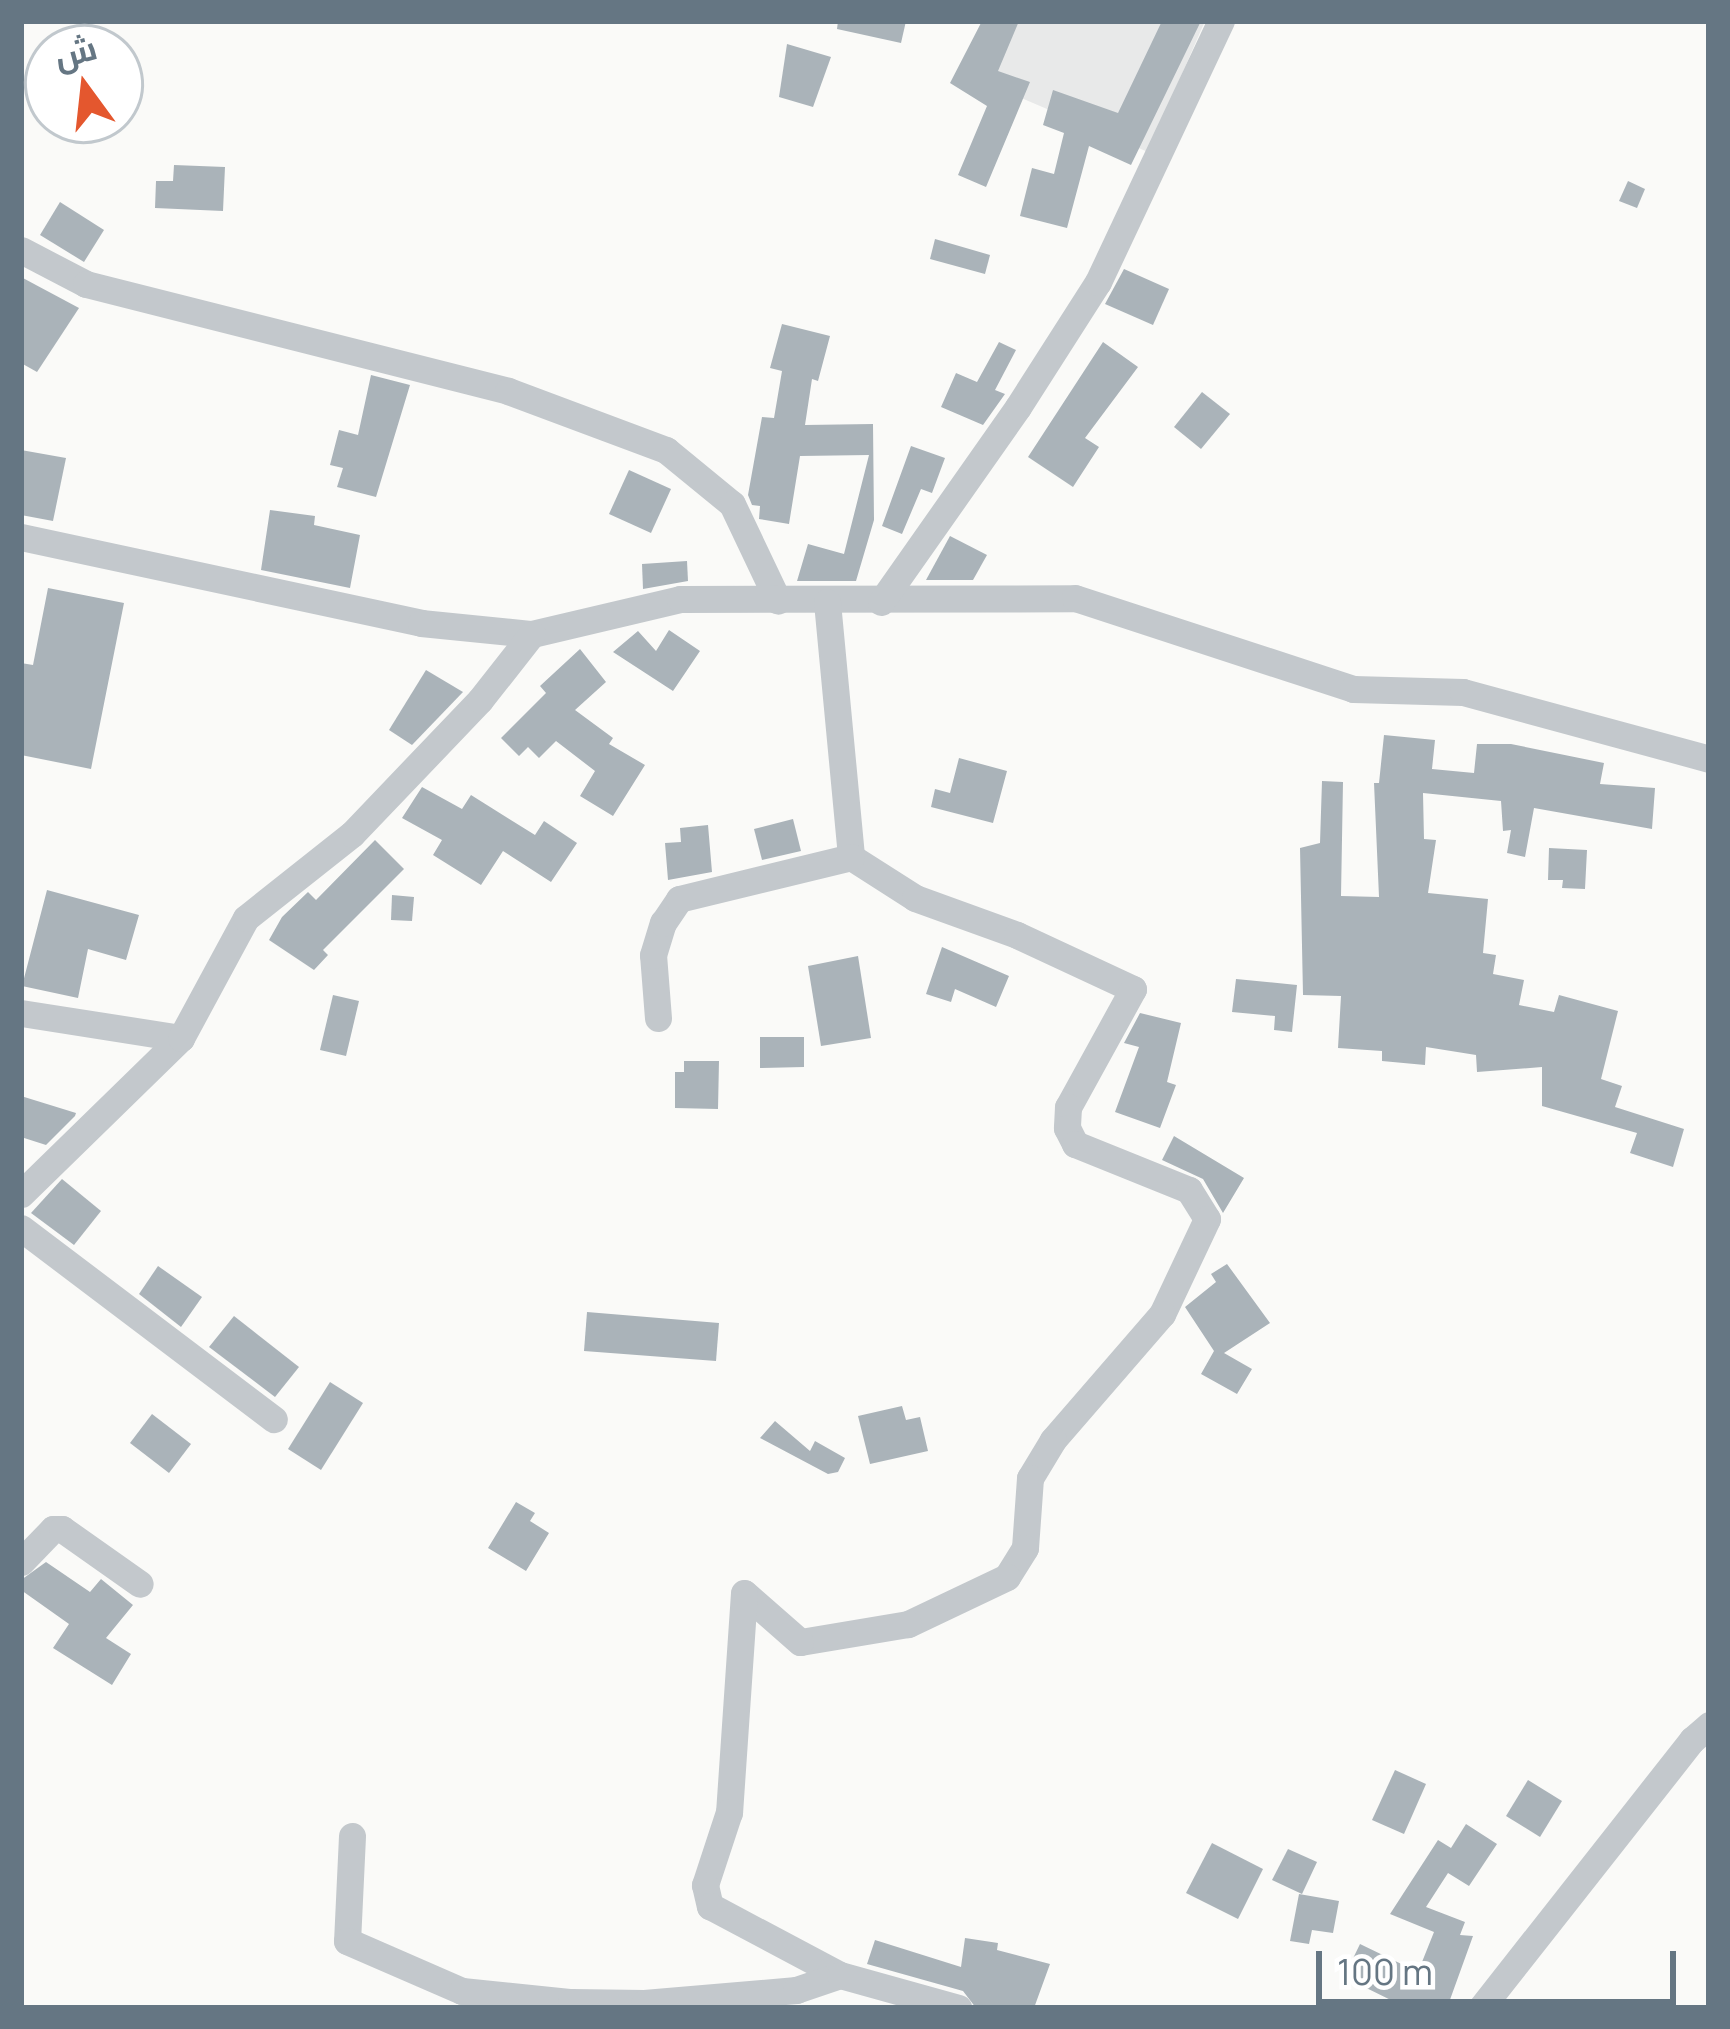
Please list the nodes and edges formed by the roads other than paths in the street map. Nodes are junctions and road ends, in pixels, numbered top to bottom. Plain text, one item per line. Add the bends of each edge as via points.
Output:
1 (1221, 21) edge
2 (21, 250) edge
3 (21, 538) edge
4 (778, 602) junction
5 (827, 602) junction
6 (881, 602) junction
7 (532, 634) junction
8 (1709, 759) edge
9 (851, 857) junction
10 (21, 1013) edge
11 (658, 1018) dead end
12 (181, 1038) junction
13 (21, 1194) edge
14 (21, 1228) edge
15 (274, 1419) dead end
16 (21, 1562) edge
17 (140, 1584) dead end
18 (1709, 1725) edge
19 (352, 1836) dead end
20 (840, 1975) junction
21 (958, 2008) edge
22 (1481, 2008) edge

1 - 6 street via 1098,281
2 - 4 street via 86,284 508,391 666,450 732,504
3 - 7 street via 421,623
4 - 5 street
4 - 7 street via 680,599
5 - 6 street
5 - 9 street
6 - 8 street via 1075,598 1353,689 1463,692
7 - 12 street via 352,834 245,918
9 - 11 street via 679,899 653,955
9 - 20 street via 915,898 1133,989 1068,1107 1067,1127 1076,1144 1189,1190 1207,1219 1162,1314 1030,1478 1025,1548 1007,1577 908,1624 800,1642 744,1593 729,1812 705,1886 710,1906
10 - 12 street
12 - 13 street
14 - 15 street
16 - 17 street via 52,1529 62,1529
18 - 22 street
19 - 20 street via 347,1941 462,1991 644,2002 796,1990
20 - 21 street

